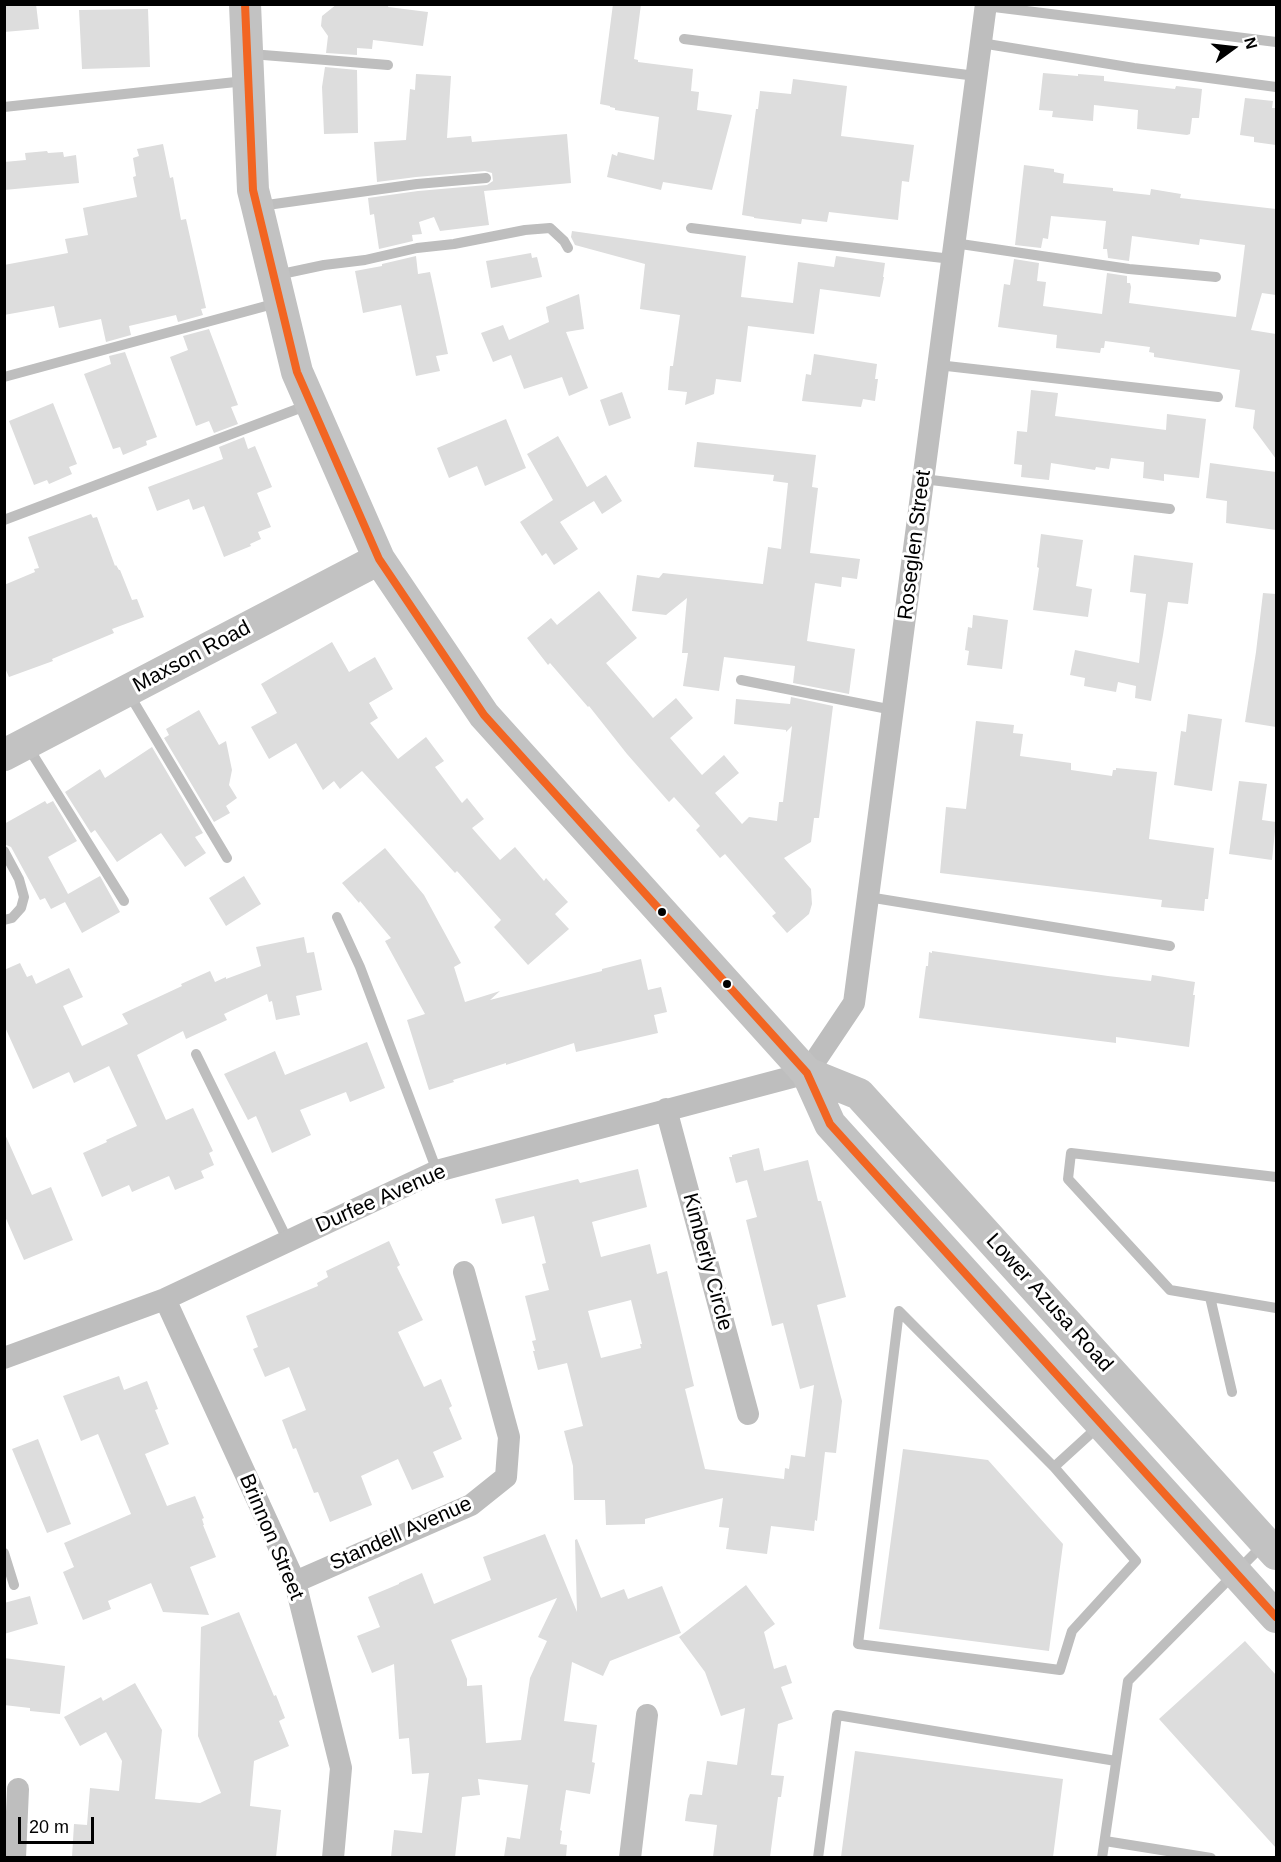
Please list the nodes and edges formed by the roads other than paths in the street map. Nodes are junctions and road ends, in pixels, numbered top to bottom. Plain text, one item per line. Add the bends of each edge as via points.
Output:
1 (245, 4) edge
2 (986, 5) edge
3 (684, 39) dead end
4 (1276, 42) edge
5 (981, 44) junction
6 (388, 65) dead end
7 (248, 68) junction
8 (976, 76) junction
9 (1276, 87) edge
10 (4, 107) edge
11 (486, 178) dead end
12 (257, 206) junction
13 (691, 228) dead end
14 (568, 248) dead end
15 (953, 251) junction
16 (1216, 277) dead end
17 (277, 289) junction
18 (938, 365) junction
19 (4, 377) edge
20 (1218, 398) dead end
21 (311, 404) junction
22 (923, 479) junction
23 (1170, 509) dead end
24 (4, 520) edge
25 (379, 559) junction
26 (741, 680) dead end
27 (127, 691) junction
28 (893, 710) junction
29 (15, 749) edge
30 (4, 852) edge
31 (227, 858) dead end
32 (868, 897) junction
33 (124, 901) dead end
34 (337, 917) dead end
35 (4, 920) edge
36 (1170, 946) dead end
37 (196, 1054) dead end
38 (807, 1073) junction
39 (666, 1109) junction
40 (437, 1171) junction
41 (1276, 1177) edge
42 (288, 1241) junction
43 (464, 1272) dead end
44 (1210, 1297) junction
45 (165, 1299) junction
46 (1276, 1308) edge
47 (4, 1358) edge
48 (1232, 1392) dead end
49 (748, 1414) dead end
50 (1102, 1424) junction
51 (1054, 1467) junction
52 (1271, 1544) edge
53 (4, 1553) edge
54 (1236, 1572) junction
55 (295, 1582) junction
56 (14, 1585) dead end
57 (1276, 1617) edge
58 (647, 1715) dead end
59 (1116, 1761) junction
60 (18, 1789) dead end
61 (1105, 1841) junction
62 (15, 1857) edge
63 (333, 1857) edge
64 (630, 1857) edge
65 (818, 1857) edge
66 (1102, 1857) edge
67 (1211, 1857) edge

1 - 7 main road, Lower Azusa Road
2 - 4 lane
2 - 5 street, Roseglen Street
3 - 8 lane
5 - 8 street, Roseglen Street
5 - 9 lane
6 - 7 lane
7 - 10 lane
7 - 12 main road, Lower Azusa Road
8 - 15 street, Roseglen Street
11 - 12 lane
12 - 17 main road, Lower Azusa Road
13 - 15 lane via 786,240
14 - 17 lane via 550,228 525,230 324,265
15 - 16 lane
15 - 18 street, Roseglen Street
17 - 19 lane
17 - 21 main road, Lower Azusa Road via 297,372
18 - 20 lane
18 - 22 street, Roseglen Street
21 - 24 lane
21 - 25 main road, Lower Azusa Road
22 - 23 lane
22 - 28 street, Roseglen Street
25 - 27 main road, Maxson Road
25 - 38 main road, Lower Azusa Road via 484,715
26 - 28 lane
27 - 29 main road, Maxson Road
27 - 31 lane
28 - 32 street, Roseglen Street
29 - 33 lane
30 - 35 lane via 24,897 21,908
32 - 36 lane
32 - 38 street, Roseglen Street via 854,1003
34 - 40 lane via 360,967
37 - 42 lane
38 - 39 street, Durfee Avenue
38 - 50 main road, Lower Azusa Road via 830,1124
38 - 52 main road, Lower Azusa Road via 859,1094
39 - 40 street, Durfee Avenue
39 - 49 street, Kimberly Circle
40 - 42 street, Durfee Avenue
41 - 44 lane via 1071,1153 1068,1179 1170,1290
42 - 45 street, Durfee Avenue
43 - 55 street, Standell Avenue via 509,1437 506,1477 471,1505
44 - 46 lane
44 - 48 lane
45 - 47 street, Durfee Avenue
45 - 55 street, Brinnon Street
50 - 51 lane
50 - 54 main road, Lower Azusa Road
51 - 51 lane via 899,1311 858,1644 1060,1670 1072,1631 1136,1561
52 - 54 lane
53 - 56 lane
54 - 57 main road, Lower Azusa Road
54 - 59 lane via 1128,1681
55 - 63 street, Brinnon Street via 340,1768
58 - 64 street
59 - 61 lane
59 - 65 lane via 837,1715
60 - 62 street
61 - 66 lane
61 - 67 lane

